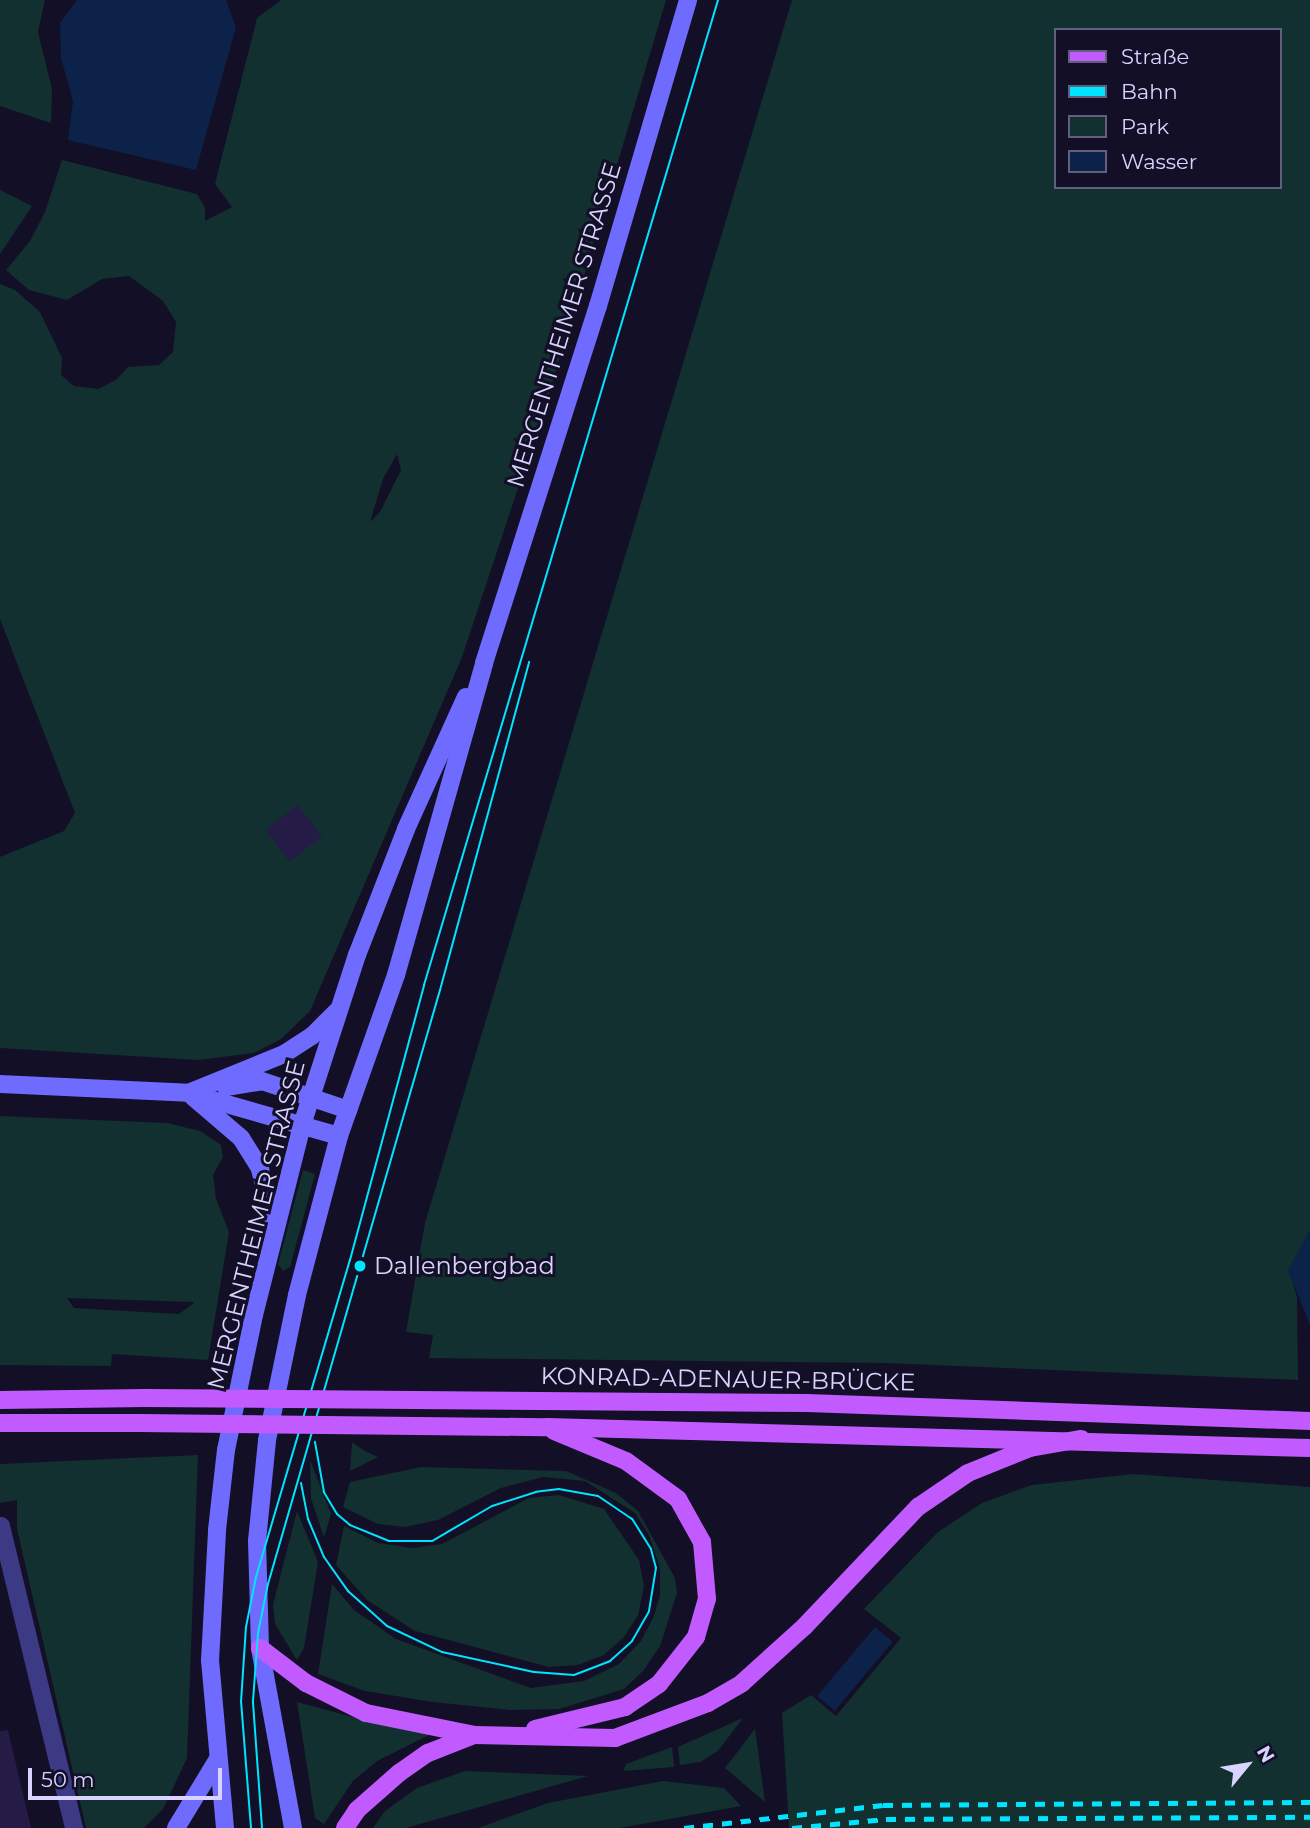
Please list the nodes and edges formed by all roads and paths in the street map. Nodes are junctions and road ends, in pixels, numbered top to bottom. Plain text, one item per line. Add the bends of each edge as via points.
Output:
1 (688, 0) edge
2 (484, 663) junction
3 (339, 1008) junction
4 (6, 1084) edge
5 (188, 1093) junction
6 (311, 1098) junction
7 (348, 1110) junction
8 (302, 1125) junction
9 (339, 1136) junction
10 (266, 1268) junction
11 (0, 1400) edge
12 (1310, 1421) edge
13 (0, 1423) edge
14 (547, 1427) junction
15 (1081, 1439) junction
16 (1310, 1448) edge
17 (1, 1526) edge
18 (260, 1648) junction
19 (474, 1734) junction
20 (511, 1734) junction
21 (218, 1759) junction
22 (74, 1828) edge
23 (176, 1828) edge
24 (225, 1828) edge
25 (293, 1828) edge
26 (345, 1828) edge

1 - 2 main road, MERGENTHEIMER STRASSE via 598,306
2 - 3 main road, MERGENTHEIMER STRASSE via 406,829
2 - 7 main road, MERGENTHEIMER STRASSE via 396,975
3 - 5 main road via 312,1036 284,1054
3 - 6 main road, MERGENTHEIMER STRASSE
4 - 5 main road
5 - 6 main road via 262,1081
5 - 8 main road
5 - 10 main road via 241,1138 260,1169 270,1212
6 - 7 main road
6 - 8 main road, MERGENTHEIMER STRASSE
7 - 9 main road, MERGENTHEIMER STRASSE
8 - 9 main road
8 - 10 main road, MERGENTHEIMER STRASSE
9 - 18 main road, MERGENTHEIMER STRASSE via 297,1295 267,1440 257,1541
10 - 21 main road, MERGENTHEIMER STRASSE via 226,1450 217,1530 210,1661
11 - 12 main road, KONRAD-ADENAUER-BRÜCKE, bridge via 807,1402
13 - 14 main road, bridge
14 - 15 main road
14 - 20 main road via 640,1469 678,1499 695,1526 707,1561 707,1599 696,1637 668,1675 625,1707
15 - 16 main road
15 - 20 main road via 1004,1456 937,1493 871,1553 768,1663 708,1703 615,1738
17 - 22 street
18 - 19 main road via 306,1683 366,1713
18 - 25 main road, MERGENTHEIMER STRASSE
19 - 20 main road
19 - 26 main road via 428,1753 399,1773 357,1810
21 - 23 main road
21 - 24 main road, MERGENTHEIMER STRASSE

